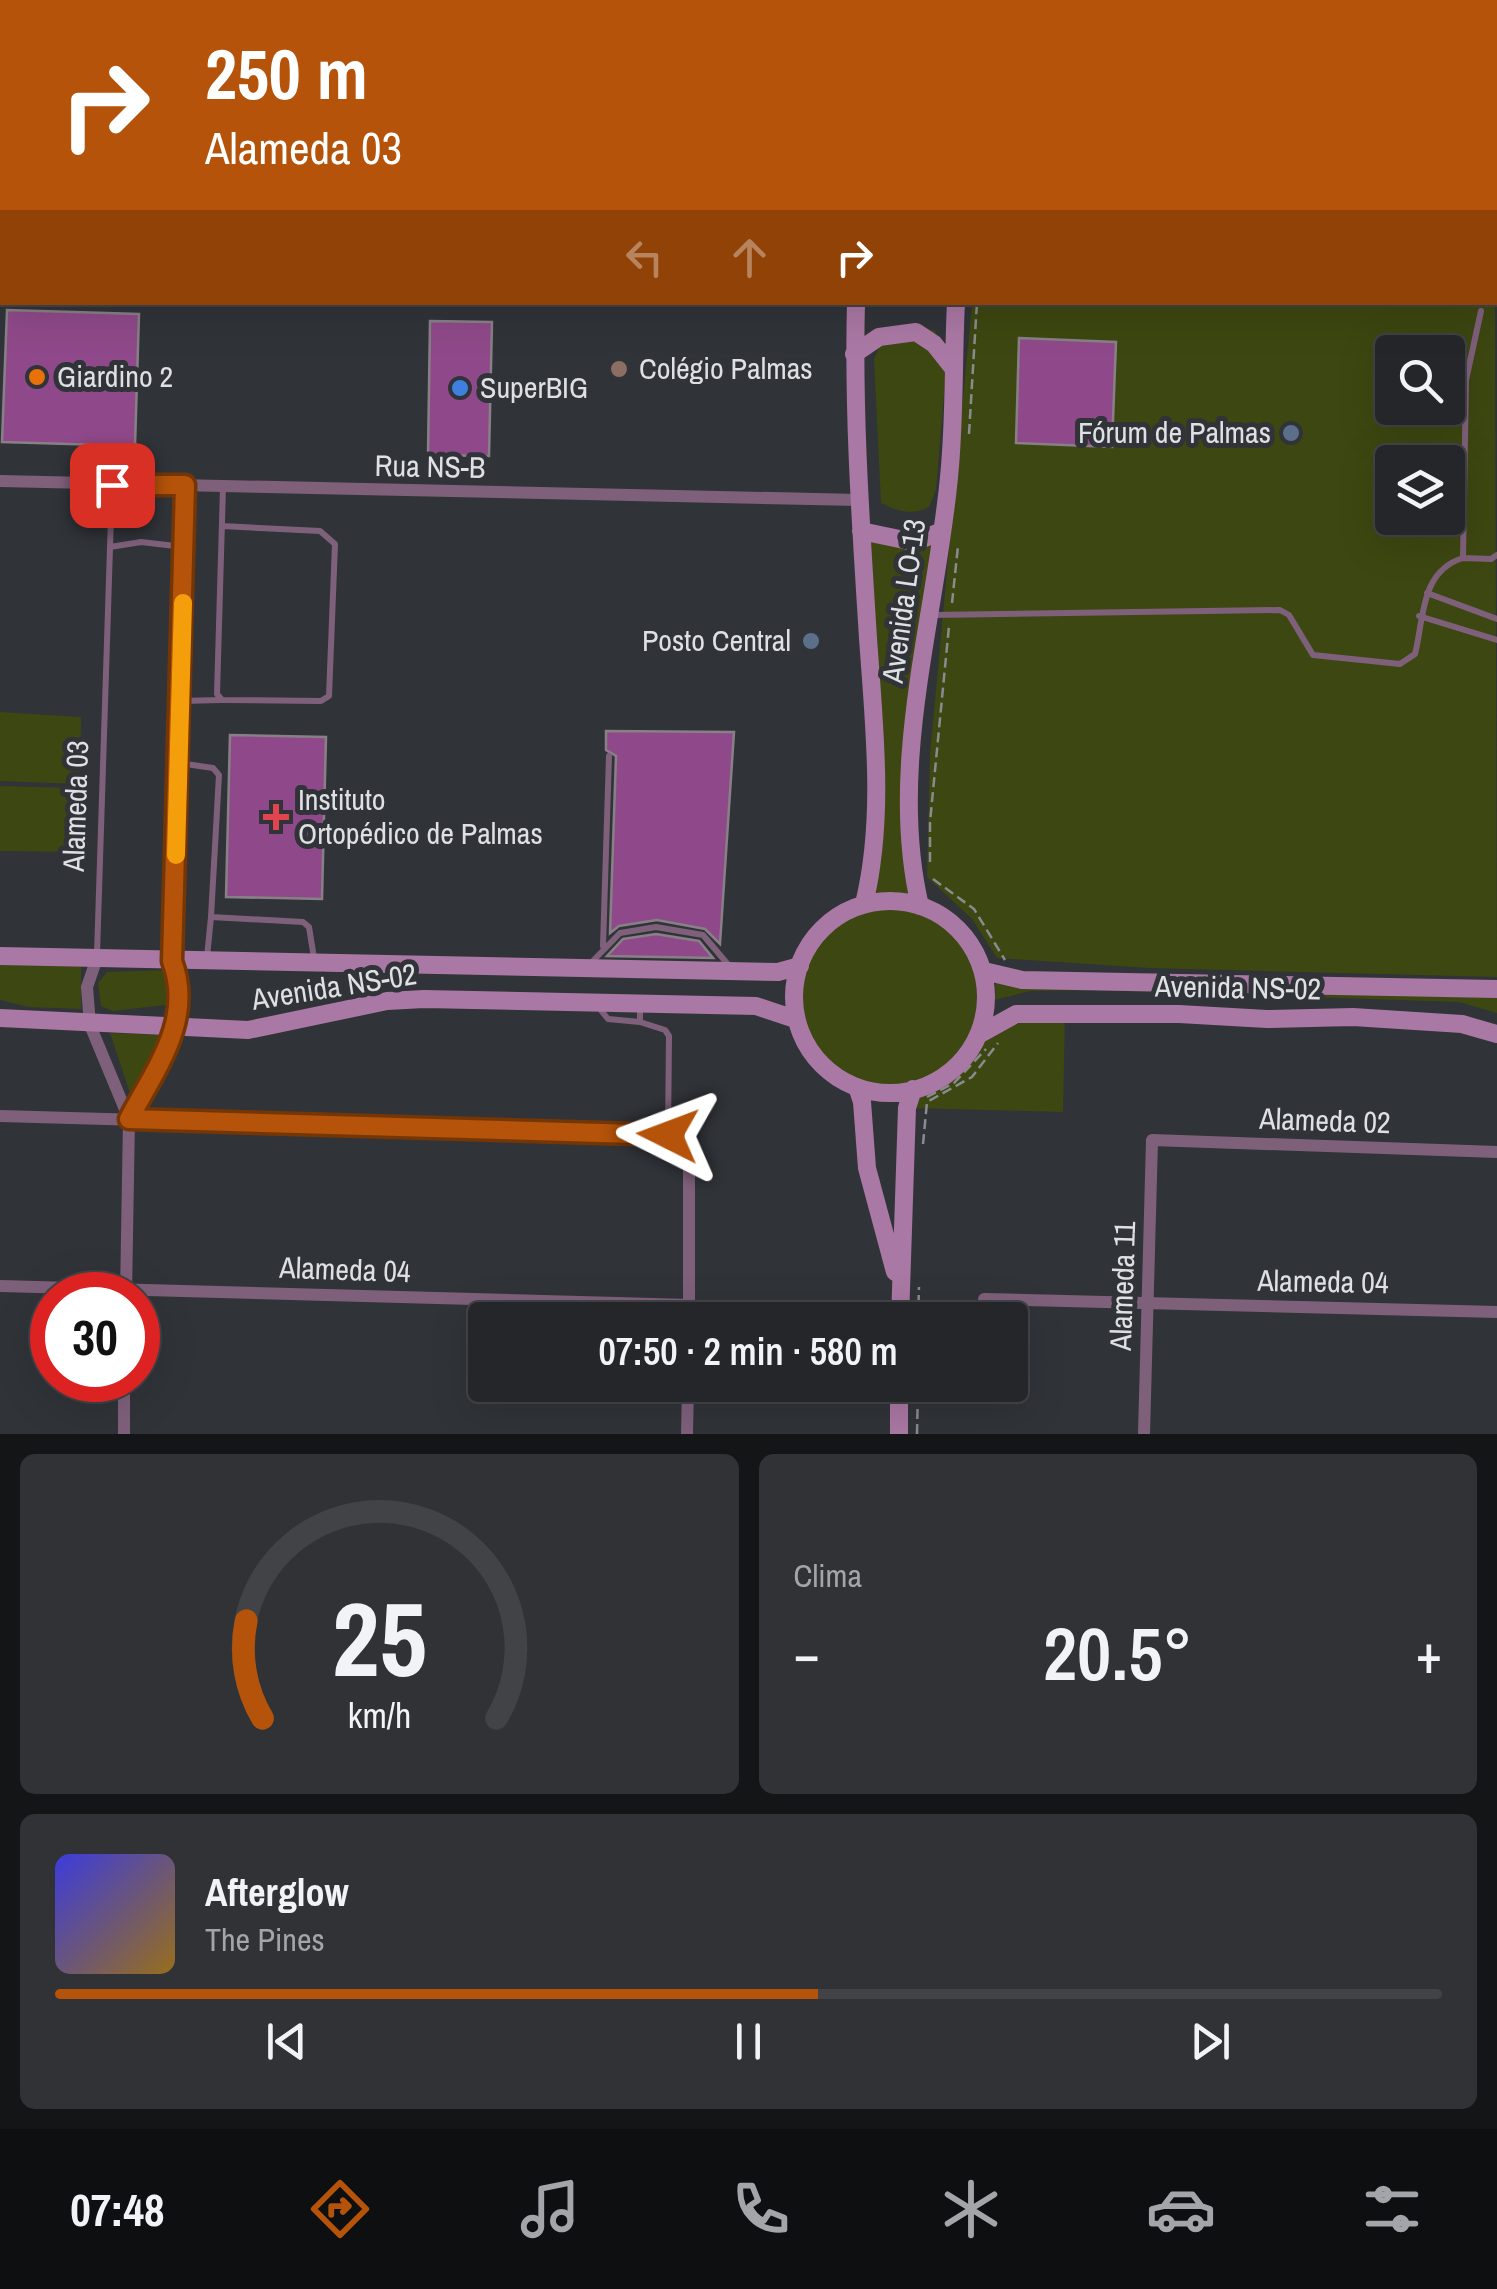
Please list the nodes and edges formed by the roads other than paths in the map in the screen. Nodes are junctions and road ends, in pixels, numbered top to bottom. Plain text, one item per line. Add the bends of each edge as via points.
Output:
1 (856, 305) edge
2 (956, 305) edge
3 (1480, 311) dead end
4 (854, 354) junction
5 (953, 368) junction
6 (0, 481) edge
7 (112, 485) junction
8 (185, 485) junction
9 (223, 486) junction
10 (858, 500) junction
11 (222, 526) junction
12 (861, 531) junction
13 (940, 532) junction
14 (110, 547) junction
15 (184, 547) junction
16 (1497, 556) edge
17 (1463, 558) junction
18 (1428, 593) junction
19 (941, 615) junction
20 (1419, 616) junction
21 (1497, 619) edge
22 (1497, 640) edge
23 (222, 700) junction
24 (181, 701) junction
25 (609, 756) dead end
26 (179, 763) junction
27 (864, 904) junction
28 (920, 906) junction
29 (210, 917) junction
30 (603, 946) junction
31 (0, 956) edge
32 (96, 958) junction
33 (172, 961) junction
34 (206, 962) junction
35 (315, 964) junction
36 (800, 966) junction
37 (584, 971) junction
38 (984, 971) junction
39 (735, 972) junction
40 (1497, 989) edge
41 (640, 1013) junction
42 (0, 1018) edge
43 (796, 1020) junction
44 (90, 1025) junction
45 (177, 1028) junction
46 (1497, 1034) edge
47 (993, 1035) junction
48 (857, 1087) junction
49 (913, 1089) junction
50 (0, 1116) edge
51 (129, 1119) junction
52 (668, 1135) junction
53 (1152, 1140) joint
54 (1497, 1152) edge
55 (126, 1272) edge
56 (0, 1286) edge
57 (30, 1287) edge
58 (900, 1292) junction
59 (160, 1293) edge
60 (984, 1300) dead end
61 (559, 1302) edge
62 (689, 1302) edge
63 (900, 1302) edge
64 (1148, 1302) junction
65 (1497, 1312) edge
66 (124, 1402) edge
67 (688, 1402) edge
68 (899, 1402) edge
69 (124, 1434) edge
70 (687, 1434) edge
71 (899, 1434) edge
72 (1144, 1434) edge

1 - 4 street, Avenida LO-13
2 - 5 street, Avenida LO-13
3 - 17 lane via 1466,380
4 - 5 street via 879,337 916,332
4 - 10 street, Avenida LO-13
5 - 13 street, Avenida LO-13
6 - 7 street, Rua NS-B
7 - 8 street, Rua NS-B
7 - 14 lane, Alameda 03
8 - 9 street, Rua NS-B
8 - 15 lane, Alameda 03
9 - 10 street, Rua NS-B
9 - 11 lane
10 - 12 street, Avenida LO-13
11 - 23 lane
11 - 23 lane via 320,532 336,544 329,696
12 - 13 street via 914,542
12 - 27 street, Avenida LO-13 via 875,737 874,849
13 - 19 street, Avenida LO-13
14 - 15 lane
14 - 32 lane, Alameda 03
15 - 24 lane, Alameda 03
16 - 17 lane
17 - 18 lane via 1448,562
18 - 20 lane
18 - 21 lane
19 - 20 lane via 1280,610 1313,655 1400,664 1415,654
19 - 28 street, Avenida LO-13 via 909,797 910,865
20 - 22 lane
23 - 24 lane
24 - 26 lane, Alameda 03
25 - 30 lane
26 - 29 lane via 219,775
26 - 33 lane, Alameda 03
27 - 28 street
27 - 36 street via 824,926
28 - 38 street via 961,933
29 - 34 lane
29 - 35 lane via 303,922
30 - 37 lane
30 - 39 lane via 634,928 696,931
31 - 32 street, Avenida NS-02
32 - 33 street, Avenida NS-02
32 - 44 street, Alameda 03 via 87,987
33 - 34 street, Avenida NS-02
33 - 45 street, Alameda 03 via 180,982
34 - 35 street, Avenida NS-02
35 - 37 street, Avenida NS-02
36 - 39 street, Avenida NS-02
36 - 43 street
37 - 39 street, Avenida NS-02
38 - 40 street, Avenida NS-02 via 1022,980
38 - 47 street
41 - 43 street, Avenida NS-02 via 756,1006
41 - 45 street, Avenida NS-02 via 595,1003 424,998 248,1030
41 - 52 lane via 668,1032
42 - 44 street, Avenida NS-02
43 - 48 street via 820,1063
44 - 45 street, Avenida NS-02
44 - 51 street, Alameda 03
45 - 51 street, Alameda 03
46 - 47 street, Avenida NS-02 via 1462,1024 1390,1019 1016,1014
47 - 49 street via 940,1077
48 - 49 street
48 - 58 street via 867,1168
49 - 58 street
50 - 51 street
51 - 52 street
51 - 55 street, Alameda 03
52 - 62 street via 684,1140 690,1158
53 - 54 street, Alameda 02
53 - 64 street, Alameda 11
56 - 57 street, Alameda 04
58 - 63 street
59 - 61 street, Alameda 04
60 - 64 street, Alameda 04
64 - 65 street, Alameda 04
64 - 72 street, Alameda 11
66 - 69 street
67 - 70 street
68 - 71 street

